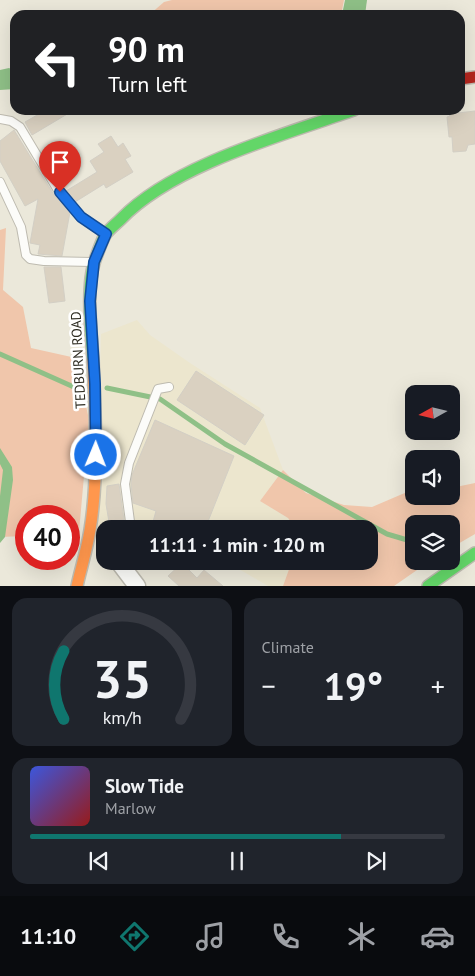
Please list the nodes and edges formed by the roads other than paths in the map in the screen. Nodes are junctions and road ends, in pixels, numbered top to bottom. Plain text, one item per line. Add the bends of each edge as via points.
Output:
1 (340, 115) edge
2 (0, 119) edge
3 (0, 182) edge
4 (106, 234) junction
5 (94, 262) junction
6 (170, 388) dead end
7 (98, 520) edge
8 (131, 520) edge
9 (96, 532) edge
10 (475, 553) edge
11 (125, 570) edge
12 (77, 586) edge
13 (137, 586) edge
14 (428, 586) edge

1 - 4 main road, TEDBURN ROAD via 239,151 181,176 130,209
2 - 4 lane via 11,120 20,127 60,192 81,217
3 - 5 lane via 21,227 26,255 30,259
4 - 5 main road, TEDBURN ROAD
5 - 7 main road, TEDBURN ROAD via 90,301
6 - 8 lane via 158,389 129,463 125,484
9 - 12 main road, TEDBURN ROAD
10 - 14 main road
11 - 13 street

